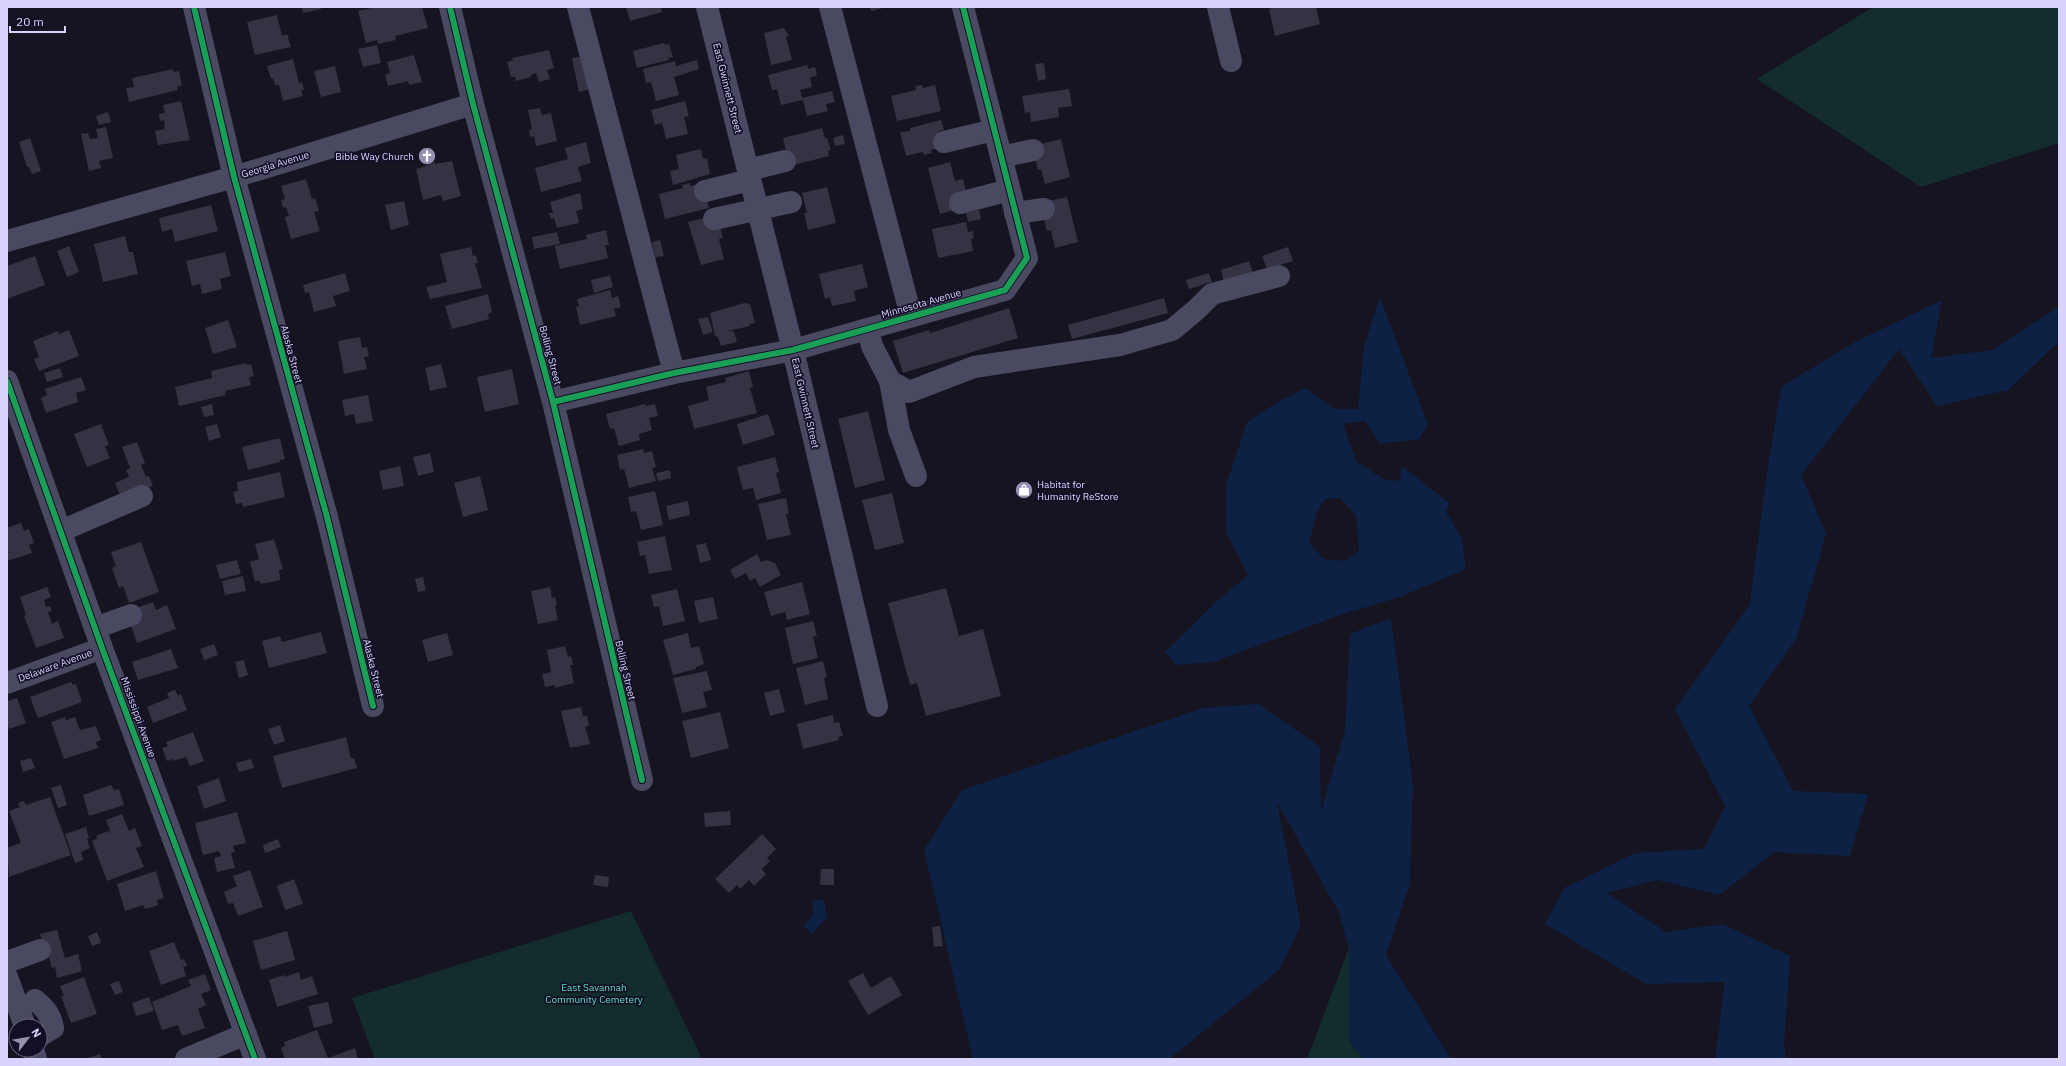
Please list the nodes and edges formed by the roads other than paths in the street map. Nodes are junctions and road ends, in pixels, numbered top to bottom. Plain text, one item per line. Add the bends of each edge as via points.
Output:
1 (194, 7) edge
2 (450, 7) edge
3 (578, 7) edge
4 (707, 7) edge
5 (830, 7) edge
6 (963, 7) edge
7 (1218, 7) edge
8 (1231, 61) dead end
9 (473, 104) junction
10 (994, 130) junction
11 (944, 142) dead end
12 (1033, 150) dead end
13 (1001, 157) junction
14 (785, 161) dead end
15 (749, 175) junction
16 (234, 177) junction
17 (1009, 190) junction
18 (705, 191) dead end
19 (791, 202) dead end
20 (960, 203) dead end
21 (757, 208) junction
22 (1044, 208) dead end
23 (1015, 214) junction
24 (714, 219) dead end
25 (7, 241) edge
26 (1279, 276) dead end
27 (911, 316) junction
28 (868, 329) junction
29 (793, 350) junction
30 (674, 373) junction
31 (7, 381) edge
32 (890, 381) junction
33 (553, 402) junction
34 (916, 476) dead end
35 (142, 496) dead end
36 (60, 531) junction
37 (131, 615) dead end
38 (95, 628) junction
39 (102, 648) junction
40 (7, 683) edge
41 (373, 706) dead end
42 (877, 706) dead end
43 (642, 780) dead end
44 (40, 950) dead end
45 (7, 962) edge
46 (7, 977) edge
47 (36, 1000) junction
48 (28, 1018) edge
49 (51, 1032) edge
50 (246, 1034) junction
51 (186, 1059) edge
52 (255, 1059) edge

1 - 16 street, Alaska Street
2 - 9 street, Bolling Street
3 - 30 street
4 - 15 street, East Gwinnett Street
5 - 27 street
6 - 10 street, Minnesota Avenue
7 - 8 street
9 - 16 street, Georgia Avenue
9 - 33 street, Bolling Street
10 - 11 street
10 - 13 street, Minnesota Avenue
12 - 13 street
13 - 17 street, Minnesota Avenue
14 - 15 street
15 - 18 street
15 - 21 street, East Gwinnett Street
16 - 25 street, Georgia Avenue
16 - 41 street, Alaska Street via 327,517
17 - 20 street
17 - 23 street, Minnesota Avenue
19 - 21 street
21 - 24 street
21 - 29 street, East Gwinnett Street
22 - 23 street
23 - 27 street, Minnesota Avenue via 1027,258 1005,290
26 - 32 street via 1212,294 1172,330 1120,345 974,366 909,392
27 - 28 street, Minnesota Avenue
28 - 29 street, Minnesota Avenue
28 - 32 street via 872,346
29 - 30 street, Minnesota Avenue
29 - 42 street, East Gwinnett Street
30 - 33 street, Minnesota Avenue
31 - 36 street, Mississippi Avenue
32 - 34 street via 899,430
33 - 43 street, Bolling Street
35 - 36 street
36 - 38 street, Mississippi Avenue
37 - 38 street
38 - 39 street, Mississippi Avenue
39 - 40 street, Delaware Avenue
39 - 50 street, Mississippi Avenue
44 - 45 street
46 - 47 street
47 - 48 street
47 - 49 street via 51,1018
50 - 51 street
50 - 52 street, Mississippi Avenue

